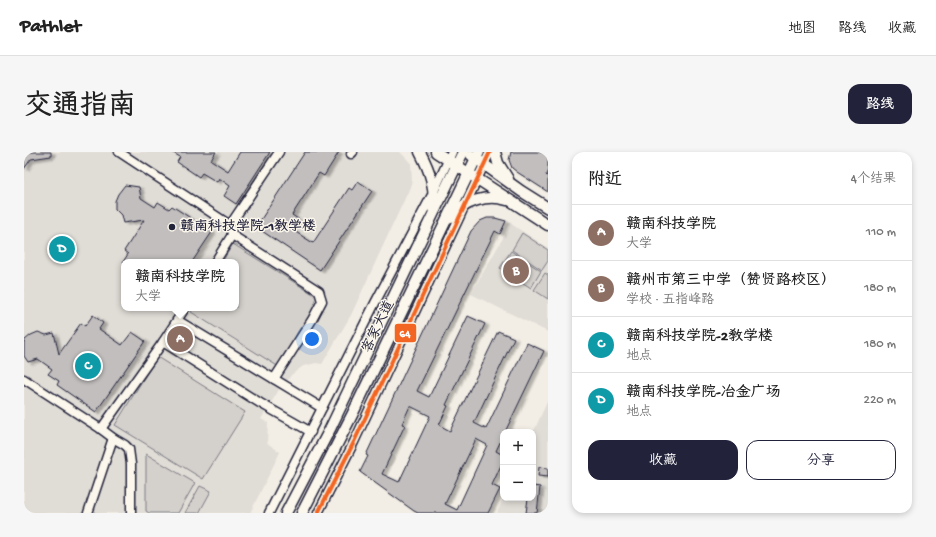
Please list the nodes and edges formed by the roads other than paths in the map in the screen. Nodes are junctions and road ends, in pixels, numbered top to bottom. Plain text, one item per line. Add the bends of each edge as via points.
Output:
1 (119, 152) edge
2 (279, 152) edge
3 (420, 152) edge
4 (436, 152) edge
5 (463, 152) edge
6 (466, 152) edge
7 (490, 152) edge
8 (495, 152) edge
9 (480, 158) edge
10 (452, 159) edge
11 (474, 176) junction
12 (434, 191) junction
13 (521, 191) junction
14 (511, 202) junction
15 (466, 205) junction
16 (548, 208) edge
17 (431, 218) junction
18 (230, 225) junction
19 (445, 225) junction
20 (548, 225) edge
21 (232, 235) junction
22 (217, 259) edge
23 (183, 311) edge
24 (177, 320) junction
25 (163, 342) junction
26 (24, 379) edge
27 (274, 379) junction
28 (322, 408) junction
29 (101, 429) junction
30 (311, 432) junction
31 (113, 438) junction
32 (88, 513) edge
33 (131, 513) edge
34 (269, 513) edge
35 (286, 513) edge
36 (302, 513) edge
37 (318, 513) edge

1 - 18 street
2 - 18 street
3 - 12 main road via 429,169
4 - 10 main road
5 - 10 main road, 客家大道
6 - 9 main road
7 - 9 street
8 - 13 main road via 503,171
9 - 11 main road, 客家大道
9 - 13 main road
10 - 11 main road
10 - 12 street
10 - 17 main road, 客家大道
11 - 14 main road
11 - 15 street
11 - 19 main road, 客家大道
12 - 17 main road
12 - 28 street
13 - 16 main road
14 - 15 main road via 488,198
14 - 20 main road
15 - 19 main road via 454,213
15 - 37 street
17 - 35 main road, 客家大道 via 330,429
18 - 21 street
19 - 36 main road, 客家大道
21 - 22 street
21 - 27 street via 319,291 322,300
23 - 24 street
24 - 25 street
24 - 27 street
25 - 29 street
25 - 30 street
26 - 29 street
27 - 28 street
28 - 30 street
29 - 31 street
30 - 34 street
31 - 32 street
31 - 33 street via 129,449

